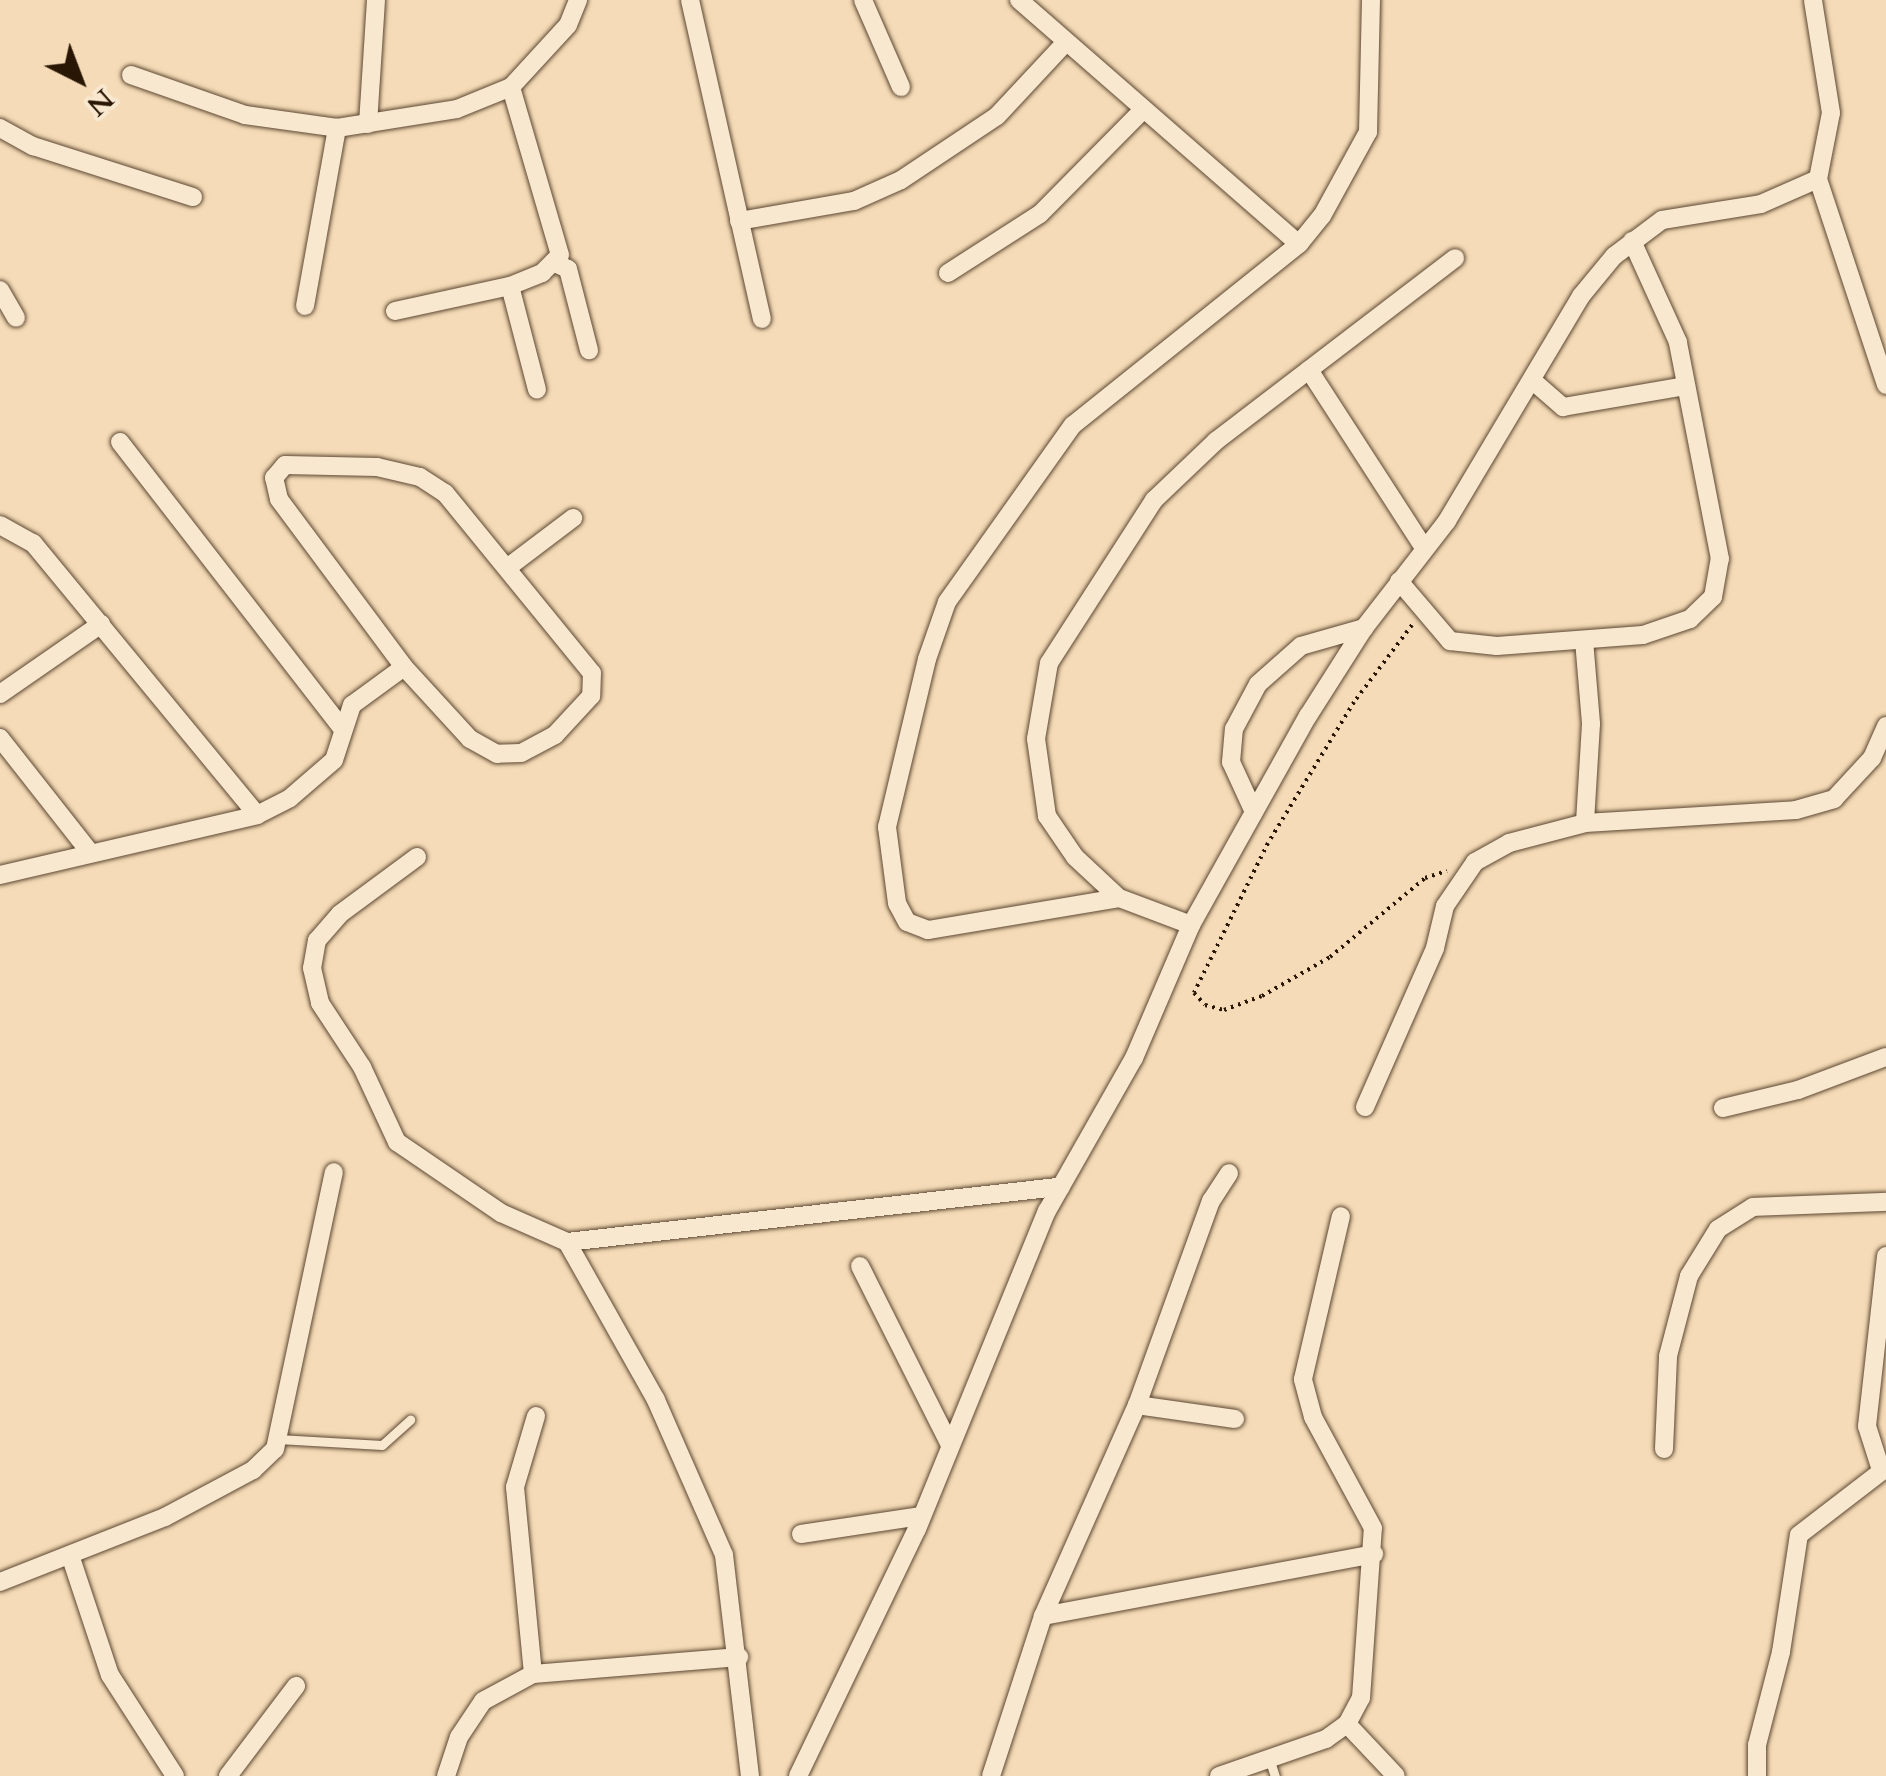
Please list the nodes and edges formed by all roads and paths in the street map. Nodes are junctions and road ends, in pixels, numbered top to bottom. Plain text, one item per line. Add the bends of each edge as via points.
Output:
1 (376, 0) edge
2 (578, 0) edge
3 (690, 0) edge
4 (863, 0) edge
5 (1020, 0) edge
6 (1371, 0) edge
7 (1813, 0) edge
8 (1065, 43) junction
9 (131, 74) dead end
10 (900, 87) dead end
11 (511, 88) junction
12 (1142, 111) junction
13 (368, 124) junction
14 (0, 128) edge
15 (337, 128) junction
16 (1818, 179) junction
17 (194, 197) dead end
18 (739, 221) junction
19 (1632, 241) junction
20 (1299, 244) junction
21 (1455, 258) dead end
22 (555, 263) junction
23 (948, 273) dead end
24 (510, 286) junction
25 (0, 290) edge
26 (305, 306) dead end
27 (394, 312) dead end
28 (16, 318) dead end
29 (762, 319) dead end
30 (589, 350) dead end
31 (1309, 370) junction
32 (1533, 380) junction
33 (1886, 385) edge
34 (1686, 386) junction
35 (537, 390) dead end
36 (120, 442) dead end
37 (573, 518) dead end
38 (0, 524) edge
39 (1424, 548) junction
40 (507, 568) junction
41 (1399, 581) junction
42 (1422, 612) junction
43 (100, 624) junction
44 (1364, 628) junction
45 (1584, 640) junction
46 (404, 667) junction
47 (0, 694) edge
48 (1886, 726) edge
49 (342, 728) junction
50 (0, 738) edge
51 (1254, 812) junction
52 (257, 814) junction
53 (1584, 823) junction
54 (88, 850) junction
55 (417, 857) dead end
56 (1475, 862) junction
57 (0, 875) edge
58 (1120, 898) junction
59 (1191, 925) junction
60 (1886, 1057) edge
61 (1365, 1107) dead end
62 (1724, 1108) dead end
63 (334, 1172) dead end
64 (1229, 1173) dead end
65 (1062, 1187) junction
66 (1886, 1202) edge
67 (1341, 1216) dead end
68 (568, 1242) junction
69 (1886, 1256) edge
70 (860, 1266) dead end
71 (1137, 1405) junction
72 (536, 1416) dead end
73 (1235, 1419) dead end
74 (410, 1420) dead end
75 (278, 1439) junction
76 (950, 1445) junction
77 (1664, 1449) dead end
78 (1884, 1469) edge
79 (922, 1516) junction
80 (801, 1534) dead end
81 (1374, 1554) junction
82 (70, 1555) junction
83 (0, 1582) edge
84 (1043, 1616) junction
85 (739, 1657) junction
86 (533, 1674) junction
87 (296, 1686) dead end
88 (1348, 1724) junction
89 (1272, 1767) edge
90 (1222, 1775) edge
91 (175, 1776) edge
92 (228, 1776) edge
93 (446, 1776) edge
94 (750, 1776) edge
95 (798, 1776) edge
96 (991, 1776) edge
97 (1396, 1776) edge
98 (1757, 1776) edge

1 - 13 street
2 - 11 street via 568,25
3 - 18 street
4 - 10 street
5 - 8 street
6 - 20 street via 1368,132
7 - 16 street via 1831,113
8 - 12 street
8 - 18 street via 997,116 901,180 854,201
9 - 15 street via 245,115
11 - 13 street via 457,110
11 - 22 street via 552,218 560,254
12 - 20 street
12 - 23 street via 1040,214
13 - 15 street
14 - 17 street via 34,146
15 - 26 street
16 - 19 street via 1761,204 1662,220
16 - 33 street
18 - 29 street
19 - 32 street via 1581,296
19 - 34 street via 1678,342
20 - 58 street via 1073,425 947,602 927,659 887,827 897,903 907,922 928,930
21 - 31 street
22 - 24 street
22 - 30 street via 568,270
24 - 27 street
24 - 35 street
25 - 28 street
31 - 39 street
31 - 58 street via 1154,500 1049,663 1036,740 1047,816 1075,857
32 - 34 street via 1564,406
32 - 39 street
34 - 45 street via 1720,559 1712,597 1690,618 1642,635
36 - 49 street
37 - 40 street
38 - 43 street via 33,543
39 - 41 street
40 - 46 street via 592,673 591,696 555,734 521,753 497,754 470,739
40 - 46 street via 445,493 420,477 377,466 284,465 274,478 280,499
41 - 42 street
41 - 44 street
42 - 45 street via 1450,641 1497,646
42 - 56 path via 1354,702 1268,843 1194,993 1205,1005 1224,1010 1262,996 1330,956 1424,878
43 - 47 street
43 - 52 street
44 - 51 street
44 - 51 street via 1301,646 1258,684 1234,729 1231,762
45 - 53 street via 1591,724
46 - 49 street via 352,706
48 - 53 street via 1872,758 1834,799 1796,810
49 - 52 street via 334,760 290,798
50 - 54 street
51 - 59 street
52 - 54 street
53 - 56 street via 1509,842
54 - 57 street
55 - 68 street via 340,914 317,940 312,968 320,1003 362,1067 397,1142 500,1213
56 - 61 street via 1445,906 1435,948
58 - 59 street
59 - 65 street via 1134,1058
60 - 62 street via 1798,1090
63 - 75 street
64 - 71 street via 1212,1200
65 - 68 street
65 - 76 street
66 - 77 street via 1753,1208 1718,1229 1689,1276 1668,1356
67 - 81 street via 1303,1379 1313,1416 1367,1511
68 - 85 street via 695,1478 724,1555
69 - 78 street via 1867,1426
70 - 76 street
71 - 73 street
71 - 84 street
72 - 86 street via 515,1488
74 - 75 lane via 382,1445
75 - 82 street via 253,1470 165,1517
76 - 79 street
78 - 98 street via 1798,1535 1757,1746
79 - 80 street
79 - 95 street
81 - 84 street
81 - 88 street via 1362,1698
82 - 83 street
82 - 91 street via 110,1675
84 - 96 street
85 - 86 street
85 - 94 street
86 - 93 street via 483,1700 458,1737
87 - 92 street
88 - 89 street
88 - 97 street
89 - 90 street

